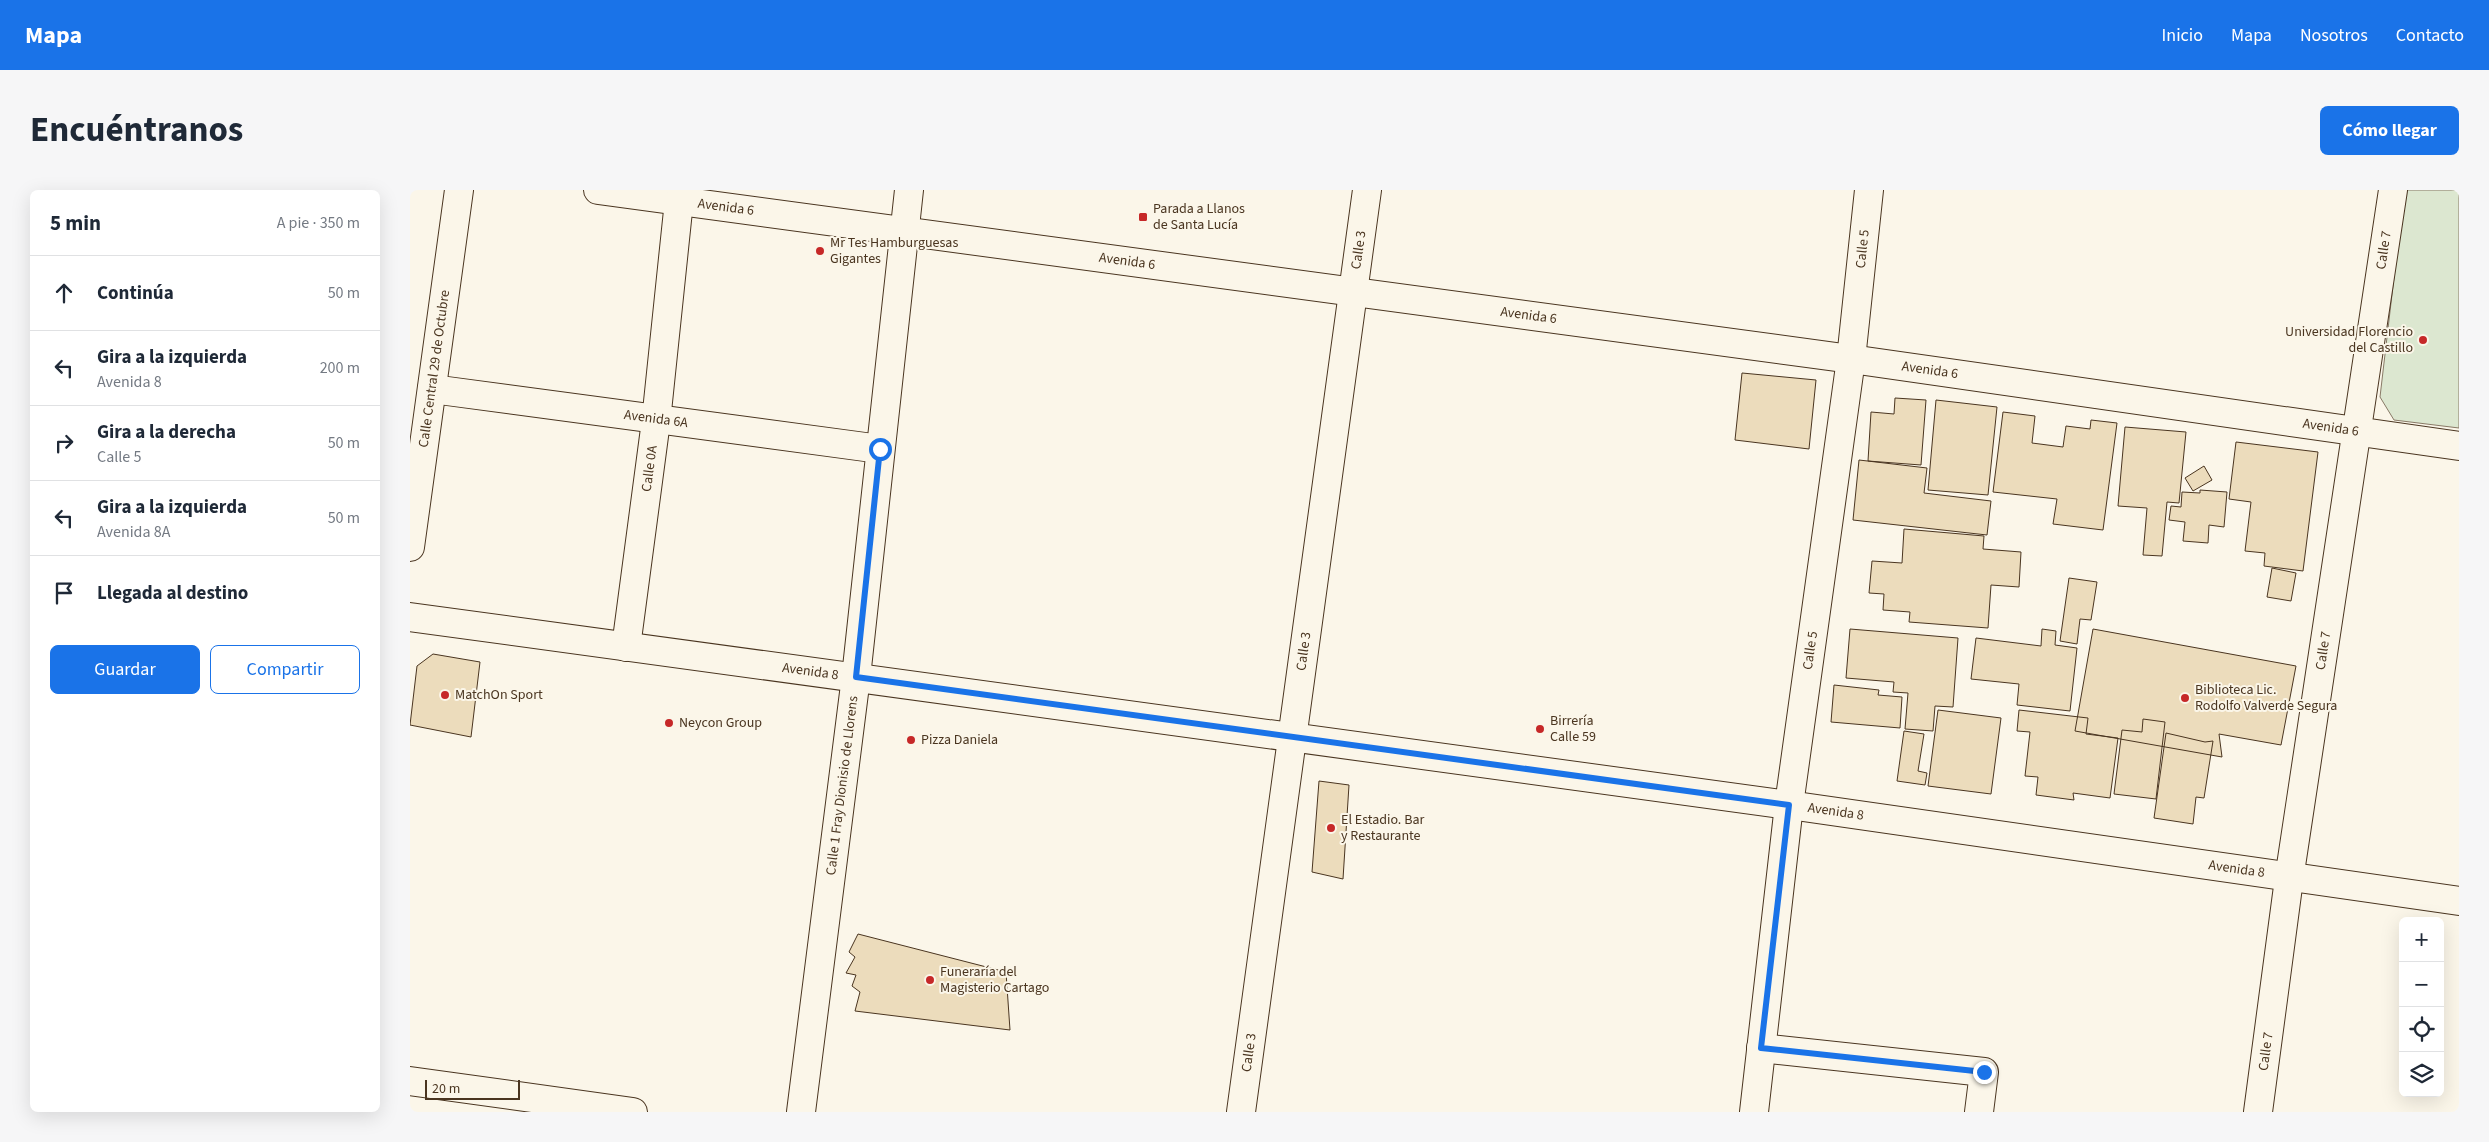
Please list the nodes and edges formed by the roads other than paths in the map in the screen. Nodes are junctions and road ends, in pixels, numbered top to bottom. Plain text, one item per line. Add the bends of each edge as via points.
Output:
1 (459, 190) edge
2 (598, 190) edge
3 (909, 190) edge
4 (1367, 190) edge
5 (1869, 190) edge
6 (2393, 190) edge
7 (679, 201) junction
8 (904, 231) junction
9 (1354, 292) junction
10 (1851, 358) junction
11 (432, 389) junction
12 (656, 421) junction
13 (2356, 431) junction
14 (2459, 446) edge
15 (880, 449) junction
16 (410, 547) edge
17 (410, 617) edge
18 (626, 647) junction
19 (856, 677) junction
20 (1292, 738) junction
21 (1789, 805) junction
22 (2289, 878) junction
23 (2459, 901) edge
24 (1761, 1048) junction
25 (410, 1081) edge
26 (633, 1112) edge
27 (801, 1112) edge
28 (1241, 1112) edge
29 (1754, 1112) edge
30 (1979, 1112) edge
31 (2258, 1112) edge

1 - 11 street, Calle Central 29 de Octubre
2 - 7 street, Avenida 6
3 - 8 street, Calle 1 Fray Dionisio de Llorens
4 - 9 street, Calle 3
5 - 10 street, Calle 5
6 - 13 street, Calle 7
7 - 8 street, Avenida 6
7 - 12 street, Calle 0A
8 - 9 street, Avenida 6
8 - 15 street, Calle 1 Fray Dionisio de Llorens
9 - 10 street, Avenida 6
9 - 20 street, Calle 3
10 - 13 street, Avenida 6
10 - 21 street, Calle 5
11 - 12 street, Avenida 6A
11 - 16 street, Calle Central 29 de Octubre
12 - 15 street, Avenida 6A
12 - 18 street, Calle 0A
13 - 14 street, Avenida 6
13 - 22 street, Calle 7
15 - 19 street, Calle 1 Fray Dionisio de Llorens
17 - 18 street, Avenida 8
18 - 19 street, Avenida 8
19 - 20 street, Avenida 8
19 - 27 street, Calle 1 Fray Dionisio de Llorens
20 - 21 street, Avenida 8
20 - 28 street, Calle 3
21 - 22 street, Avenida 8
21 - 24 street, Calle 5
22 - 23 street, Avenida 8
22 - 31 street, Calle 7
24 - 29 street, Calle 5
24 - 30 street via 1984,1072
25 - 26 street

